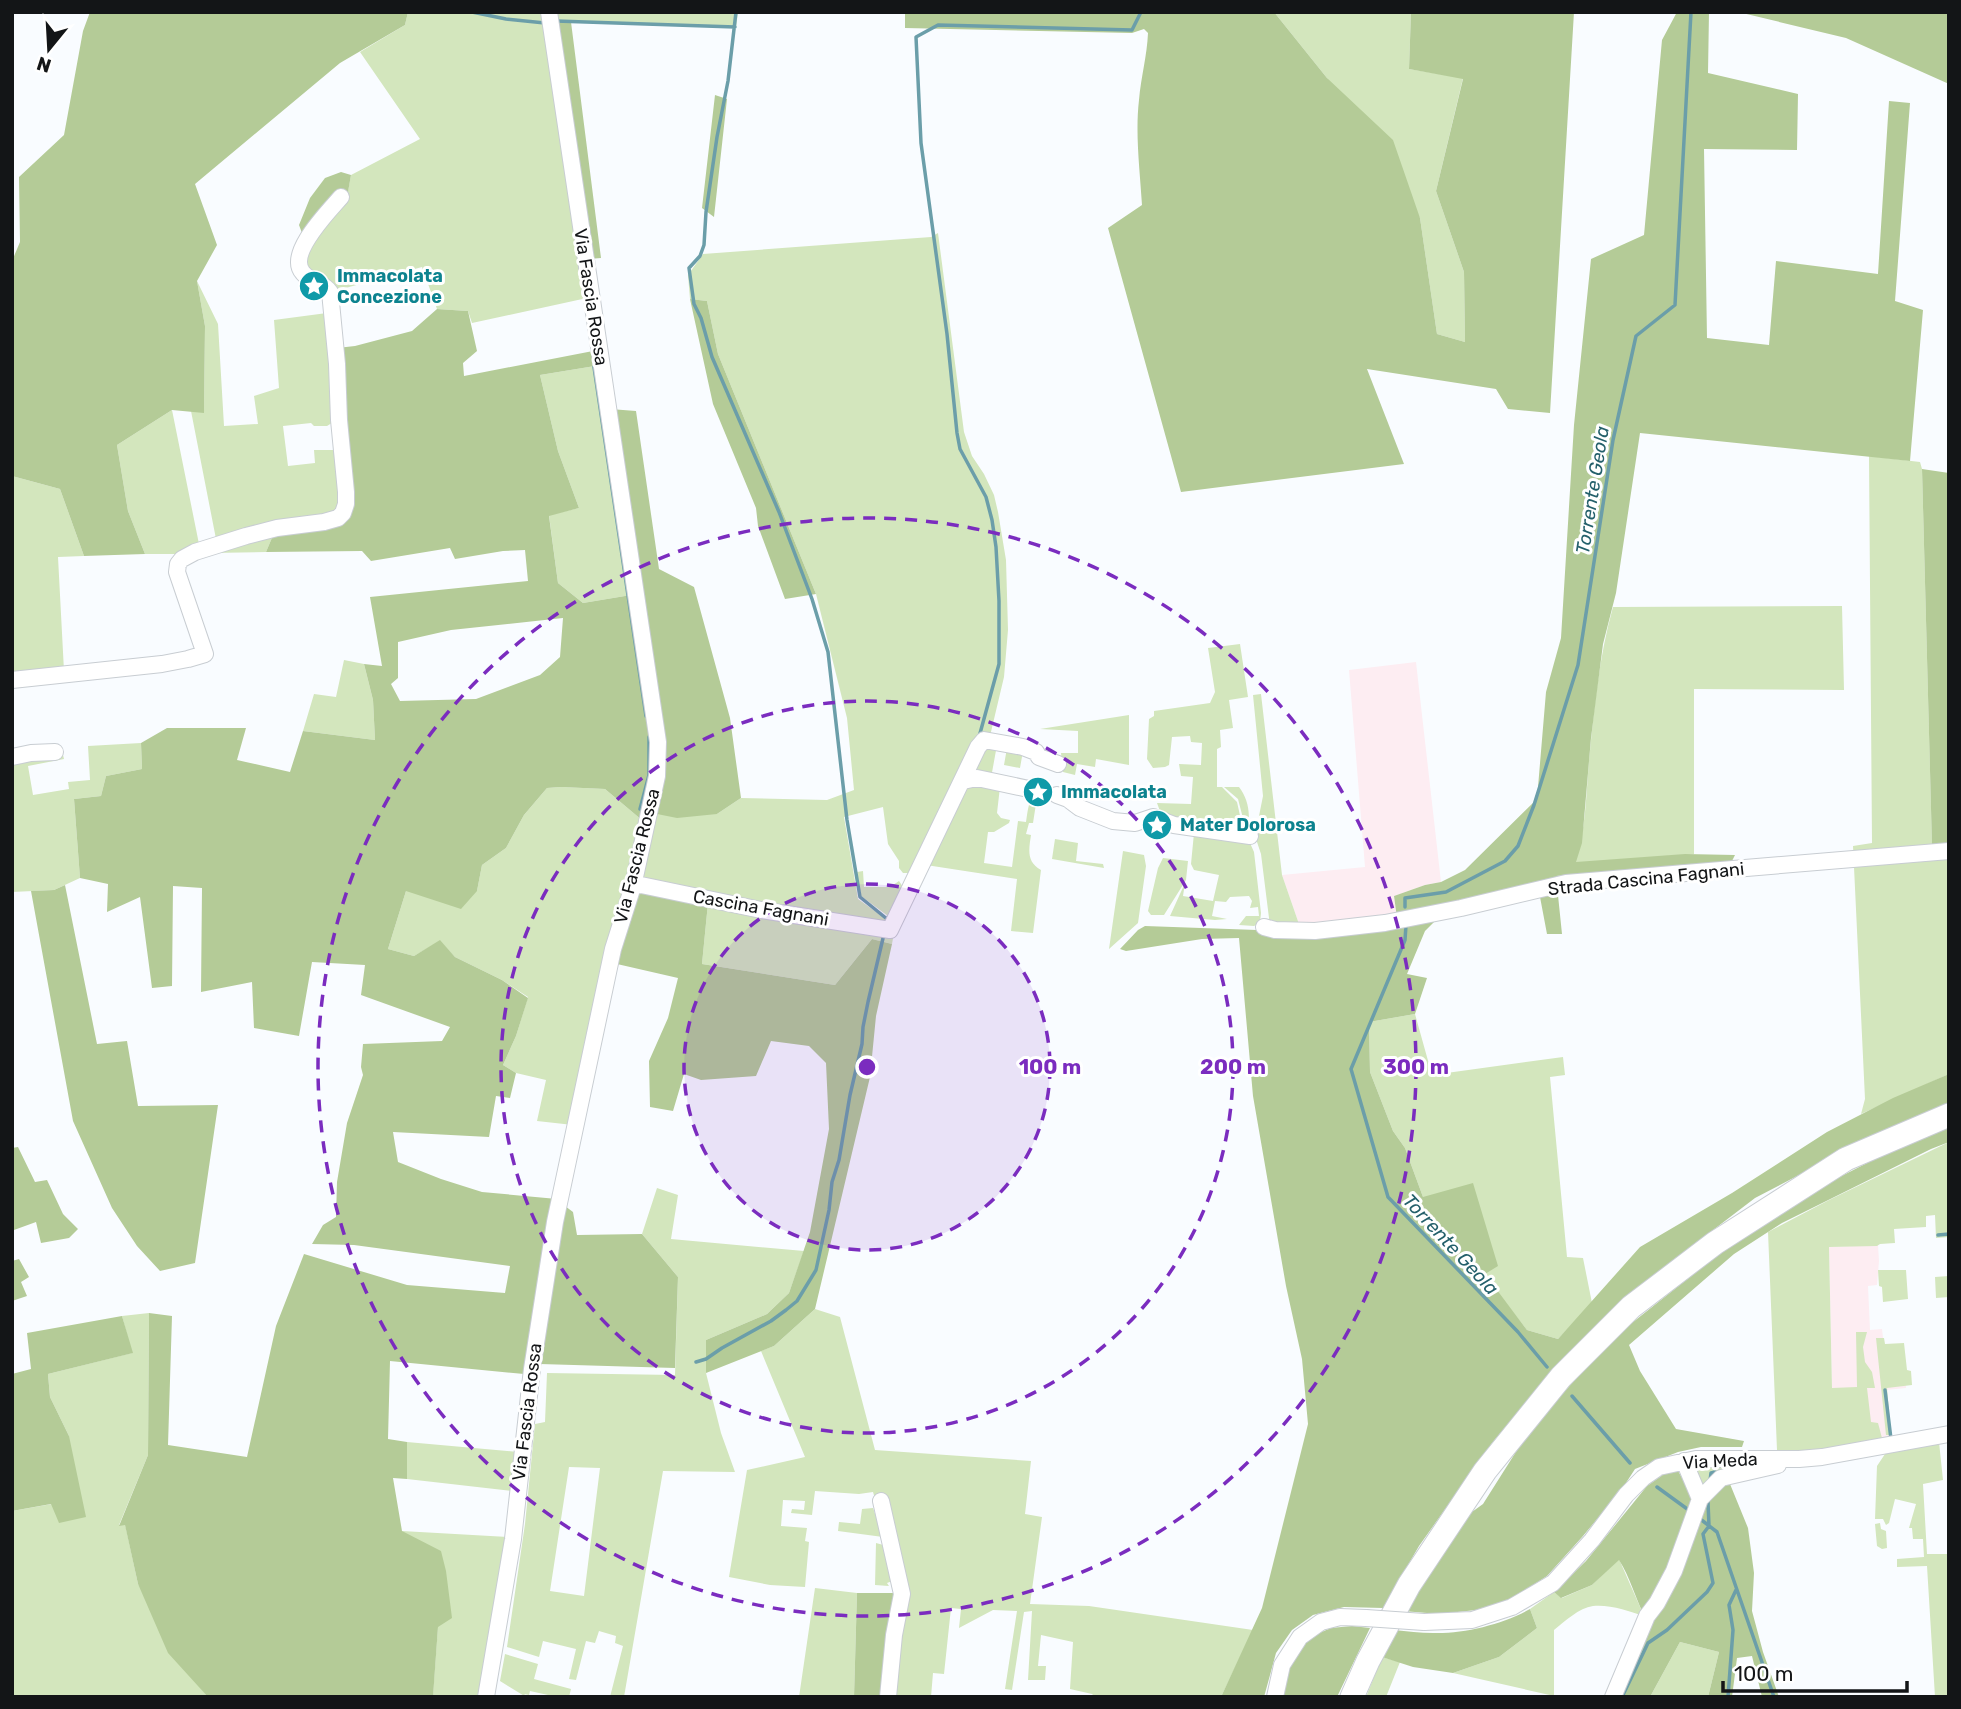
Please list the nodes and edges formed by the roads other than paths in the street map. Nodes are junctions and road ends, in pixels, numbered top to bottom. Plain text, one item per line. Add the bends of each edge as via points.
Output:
1 (549, 12) edge
2 (341, 197) dead end
3 (12, 680) edge
4 (55, 752) dead end
5 (12, 757) edge
6 (1058, 764) dead end
7 (963, 781) junction
8 (1038, 791) dead end
9 (1057, 795) dead end
10 (1251, 836) dead end
11 (1949, 852) edge
12 (633, 886) junction
13 (1264, 927) dead end
14 (1949, 1115) edge
15 (1949, 1434) edge
16 (1799, 1459) junction
17 (1684, 1461) junction
18 (880, 1501) dead end
19 (1697, 1510) junction
20 (486, 1697) edge
21 (888, 1697) edge
22 (1275, 1697) edge
23 (1352, 1697) edge
24 (1613, 1697) edge

1 - 12 street, Via Fascia Rossa via 658,742 657,776
2 - 3 street via 306,242 298,263 301,272 330,292 346,504 343,513 333,520 246,536 182,559 177,572 205,654 162,664
4 - 5 street
6 - 7 street via 1023,747 984,740
7 - 8 street via 977,778
7 - 12 street, Cascina Fagnani via 890,930
9 - 10 street via 1113,821 1140,823 1153,817 1174,825
11 - 13 street, Strada Cascina Fagnani via 1566,883 1385,923 1315,932
12 - 20 street, Via Fascia Rossa via 613,949 555,1222 513,1539
14 - 23 highway via 1846,1159 1715,1243 1631,1307 1561,1377 1485,1471 1409,1585
15 - 16 street, Via Meda
16 - 17 street, Via Meda
16 - 19 street via 1721,1478
17 - 19 street
17 - 22 street, Via Meda, bridge via 1658,1467 1643,1478 1553,1583 1512,1607 1472,1620 1340,1617 1321,1622 1300,1637 1282,1665
18 - 21 street via 902,1594
19 - 24 street via 1674,1571 1647,1616

